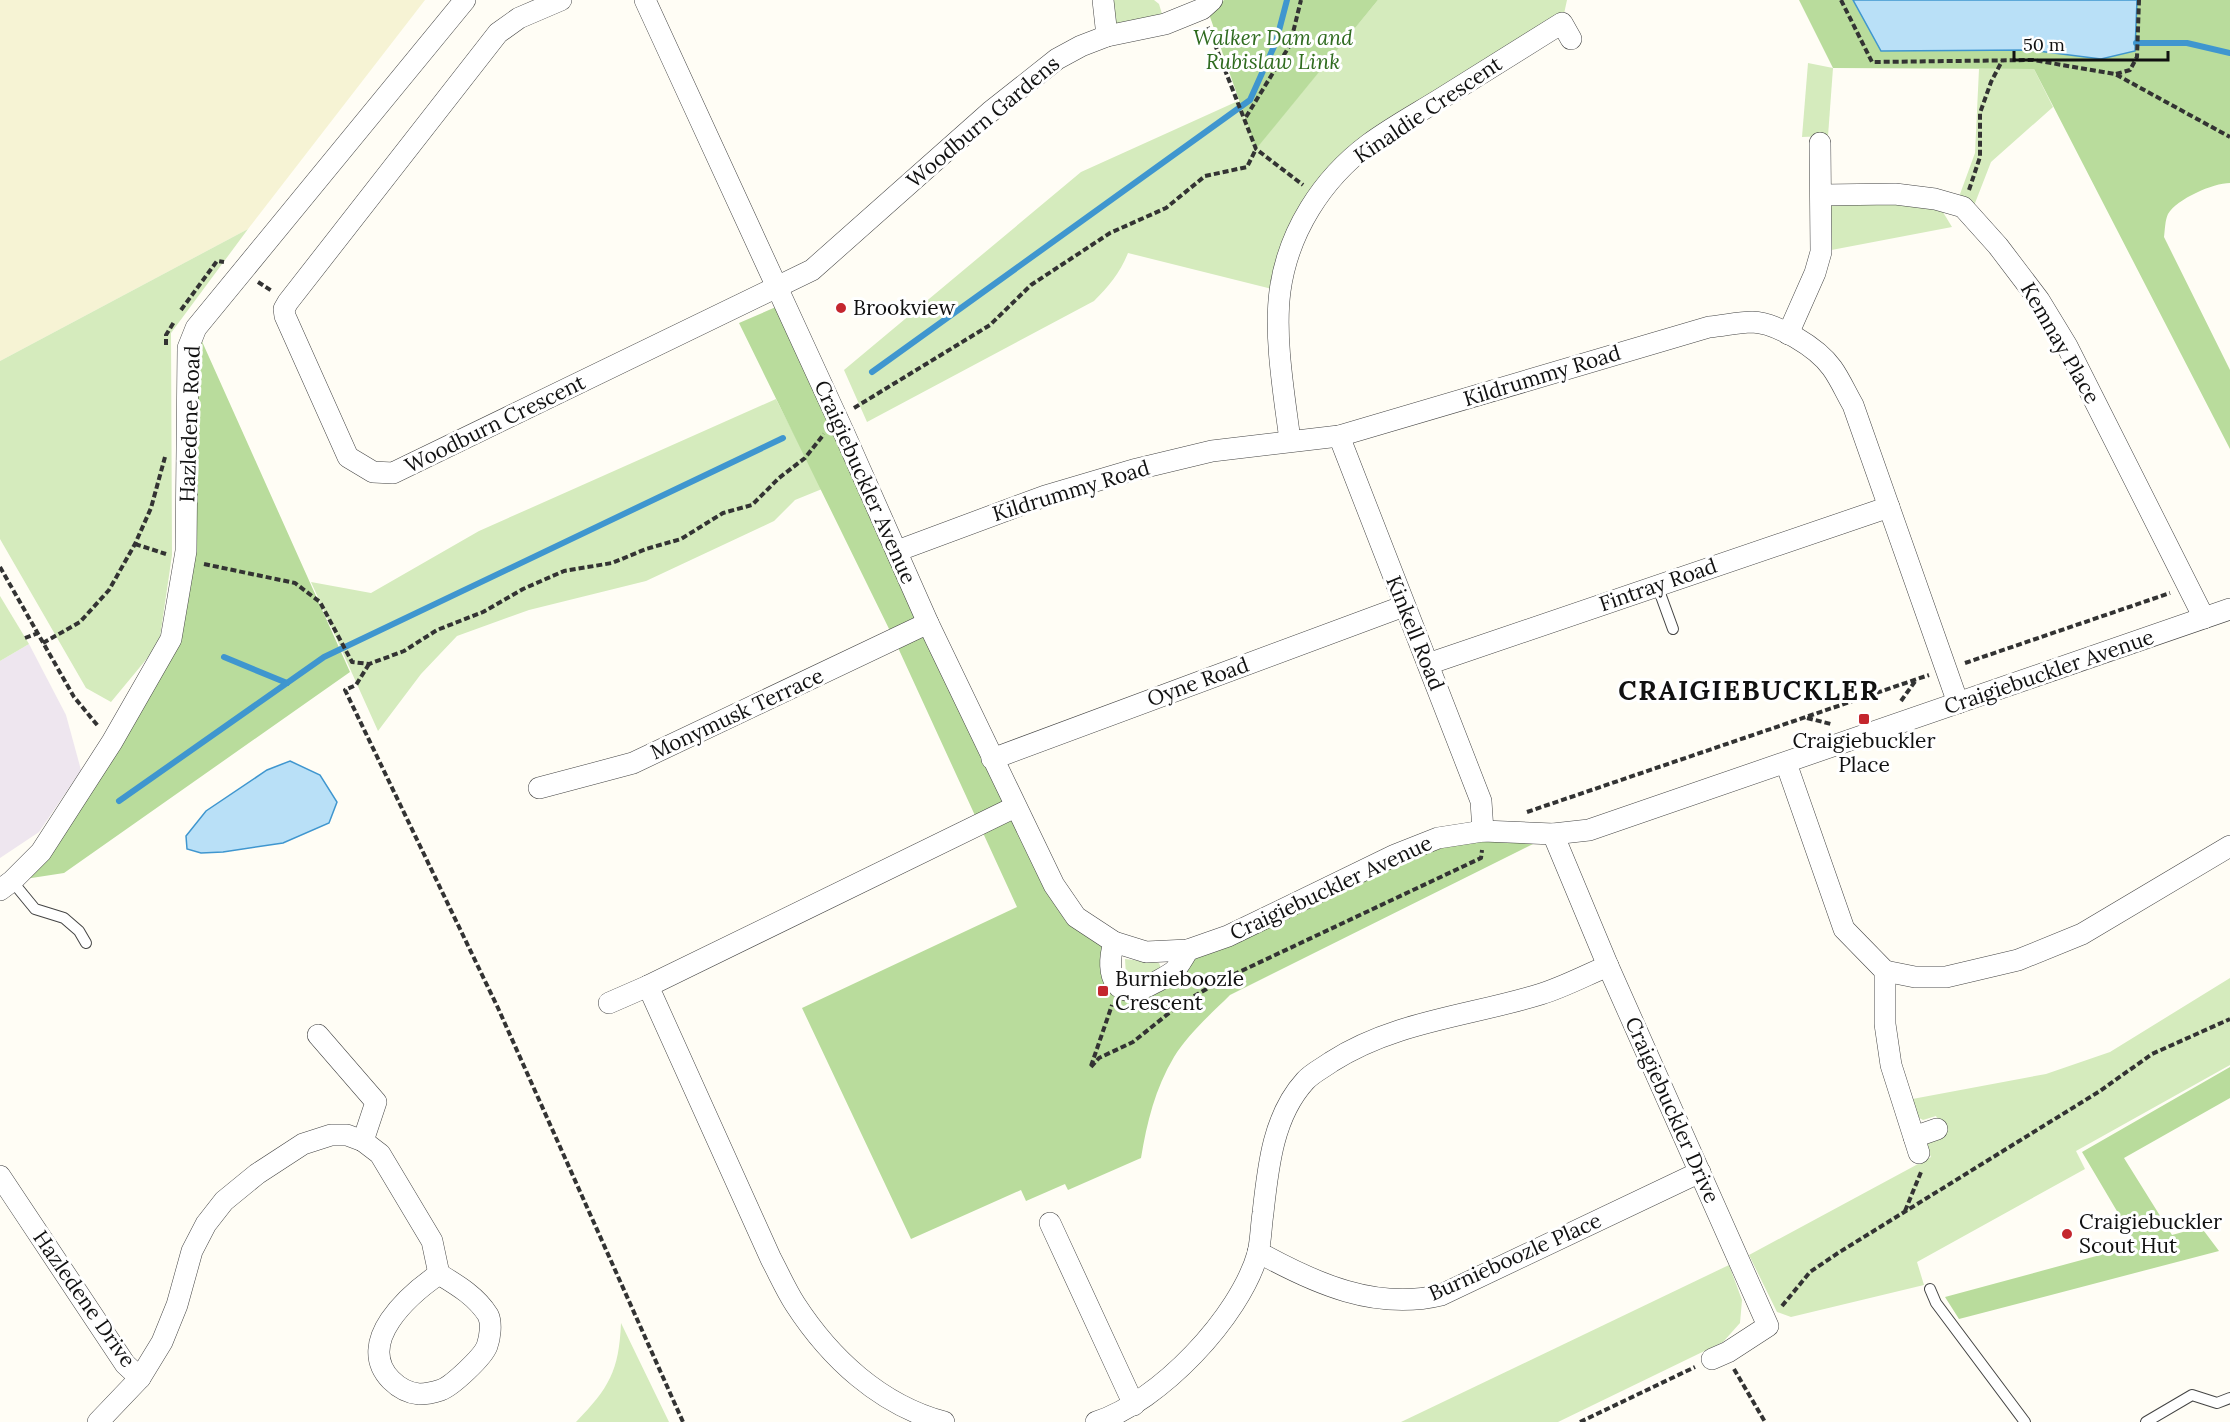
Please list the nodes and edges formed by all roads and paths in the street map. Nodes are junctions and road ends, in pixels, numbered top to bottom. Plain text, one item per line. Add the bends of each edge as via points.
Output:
1 (465, 0) edge
2 (561, 0) edge
3 (645, 0) edge
4 (1103, 0) edge
5 (1301, 0) edge
6 (1841, 0) edge
7 (2139, 0) edge
8 (1207, 5) edge
9 (1107, 36) junction
10 (1570, 39) dead end
11 (2002, 61) junction
12 (2115, 75) junction
13 (1245, 118) junction
14 (2230, 137) edge
15 (1820, 144) dead end
16 (1256, 149) junction
17 (1317, 195) junction
18 (1821, 195) junction
19 (1963, 207) junction
20 (248, 265) junction
21 (778, 287) junction
22 (288, 302) junction
23 (1788, 334) junction
24 (166, 347) dead end
25 (837, 418) junction
26 (1339, 436) junction
27 (1290, 440) junction
28 (165, 447) dead end
29 (1889, 507) junction
30 (135, 544) junction
31 (186, 551) junction
32 (897, 551) junction
33 (0, 567) edge
34 (1657, 585) junction
35 (2189, 586) junction
36 (1404, 606) junction
37 (2230, 609) edge
38 (2204, 618) junction
39 (928, 623) junction
40 (1672, 629) dead end
41 (38, 633) junction
42 (25, 638) dead end
43 (43, 643) junction
44 (369, 664) junction
45 (1428, 664) junction
46 (1946, 670) junction
47 (1958, 703) junction
48 (112, 742) junction
49 (992, 759) junction
50 (1786, 763) junction
51 (539, 788) dead end
52 (1015, 807) junction
53 (1520, 814) dead end
54 (1483, 831) junction
55 (1553, 834) junction
56 (2230, 846) edge
57 (6, 885) edge
58 (1114, 942) junction
59 (86, 943) dead end
60 (1188, 950) junction
61 (1608, 966) junction
62 (1885, 971) junction
63 (648, 986) junction
64 (1120, 989) junction
65 (609, 1003) dead end
66 (2230, 1019) edge
67 (318, 1035) dead end
68 (1937, 1129) dead end
69 (355, 1138) junction
70 (1917, 1145) junction
71 (1700, 1172) junction
72 (0, 1176) edge
73 (1905, 1211) junction
74 (1050, 1223) dead end
75 (1258, 1252) junction
76 (439, 1274) junction
77 (1930, 1289) dead end
78 (1766, 1321) junction
79 (1720, 1356) junction
80 (140, 1378) junction
81 (2230, 1398) edge
82 (1134, 1405) junction
83 (917, 1419) edge
84 (98, 1422) edge
85 (683, 1422) edge
86 (944, 1422) edge
87 (1096, 1422) edge
88 (1580, 1422) edge
89 (1765, 1422) edge
90 (2025, 1422) edge
91 (2145, 1422) edge

1 - 20 street, Hazledene Road
2 - 22 street via 519,18 498,33
3 - 21 street, Craigiebuckler Avenue
4 - 9 street
5 - 13 path via 1290,45
6 - 11 path via 1872,62
7 - 12 path via 2137,57 2130,70
8 - 9 street, Woodburn Gardens via 1165,24
8 - 13 path
9 - 21 street, Woodburn Gardens via 1057,59 990,112 812,270
10 - 17 street, Kinaldie Crescent via 1562,23 1369,144
11 - 12 path via 2033,60
11 - 19 path via 1980,113 1980,157
12 - 14 path
13 - 16 path
15 - 18 street
16 - 17 path
16 - 25 path via 1246,167 1204,176 1166,208 1110,232 1031,285 990,325
17 - 27 street, Kinaldie Crescent via 1287,256 1280,291 1282,378
18 - 19 street via 1895,194
18 - 23 street via 1821,252
19 - 35 street, Kemnay Place via 2039,300 2067,346
20 - 22 path via 256,280
20 - 24 path via 217,261 166,335
20 - 31 street, Hazledene Road via 196,328 188,348
21 - 22 street, Woodburn Crescent via 393,473 381,474 348,457 285,316
21 - 25 street, Craigiebuckler Avenue
23 - 26 street, Kildrummy Road via 1752,322 1709,327
23 - 29 street, Kildrummy Road via 1831,366 1853,405
25 - 32 street, Craigiebuckler Avenue
25 - 44 path via 805,458 752,505 723,513 681,539 612,563 564,571 483,612 436,630 404,651
26 - 27 street, Kildrummy Road
26 - 36 street, Kinkell Road
27 - 32 street, Kildrummy Road via 1212,451 1133,470 1045,496
28 - 30 path via 151,508
29 - 34 street, Fintray Road
29 - 46 street, Kildrummy Road
30 - 31 path via 172,555
30 - 43 path via 109,590 81,622
31 - 44 path via 197,563 296,583 320,602 352,662
31 - 48 street, Hazledene Road via 171,639
32 - 39 street, Craigiebuckler Avenue
33 - 41 path
34 - 40 lane
34 - 45 street, Fintray Road
35 - 38 street, Kemnay Place
35 - 46 path
36 - 45 street, Kinkell Road
36 - 49 street, Oyne Road
37 - 38 street, Craigiebuckler Avenue
38 - 47 street, Craigiebuckler Avenue
39 - 49 street, Craigiebuckler Avenue
39 - 51 street, Monymusk Terrace via 633,763
41 - 42 path
41 - 43 path
43 - 48 path via 74,697
44 - 85 path via 356,685 345,690 498,1008
45 - 54 street, Kinkell Road via 1481,801
46 - 47 street, Kildrummy Road
46 - 53 path
47 - 50 street, Craigiebuckler Avenue
48 - 57 street, Hazledene Road via 40,852
49 - 52 street, Craigiebuckler Avenue
50 - 55 street, Craigiebuckler Avenue via 1589,830
50 - 62 street via 1844,929
52 - 58 street, Craigiebuckler Avenue via 1053,885 1076,917
52 - 63 street
54 - 55 street, Craigiebuckler Avenue
54 - 60 street, Craigiebuckler Avenue via 1437,838 1228,936
54 - 64 path via 1481,858 1220,981 1091,1067
55 - 61 street, Craigiebuckler Drive
56 - 62 street via 2082,934 2018,960 1946,977 1915,977
57 - 59 lane via 35,909 64,918
58 - 60 street, Craigiebuckler Avenue via 1146,952
58 - 64 street via 1111,972
60 - 64 street via 1174,971 1142,990
61 - 71 street, Craigiebuckler Drive
61 - 75 street via 1544,994 1381,1036 1353,1048 1306,1080 1288,1105 1276,1134
62 - 70 street via 1885,1024 1891,1065
63 - 65 street
63 - 83 street via 794,1304 849,1369
66 - 73 path via 2152,1054 2100,1091
67 - 69 street via 376,1102
68 - 70 street
69 - 76 street via 380,1154 432,1241
69 - 80 street, Hazledene Drive via 331,1135 303,1144 224,1201 192,1251 162,1342
70 - 73 path via 1921,1173
71 - 75 street, Burnieboozle Place via 1440,1295 1420,1300 1383,1300 1359,1295 1330,1286
71 - 78 street, Craigiebuckler Drive
72 - 80 street, Hazledene Drive via 125,1364
73 - 78 path via 1810,1272
74 - 82 street
75 - 82 street via 1231,1309 1207,1340
76 - 76 street via 417,1290 390,1319 381,1336 379,1354 385,1374 398,1388 418,1394 442,1390 456,1381 487,1348 489,1317 467,1291
77 - 90 lane via 1936,1303
78 - 79 street via 1768,1326
79 - 88 path
79 - 89 path via 1734,1370
80 - 84 street
81 - 91 lane via 2217,1403 2192,1395
82 - 87 street
83 - 86 street

